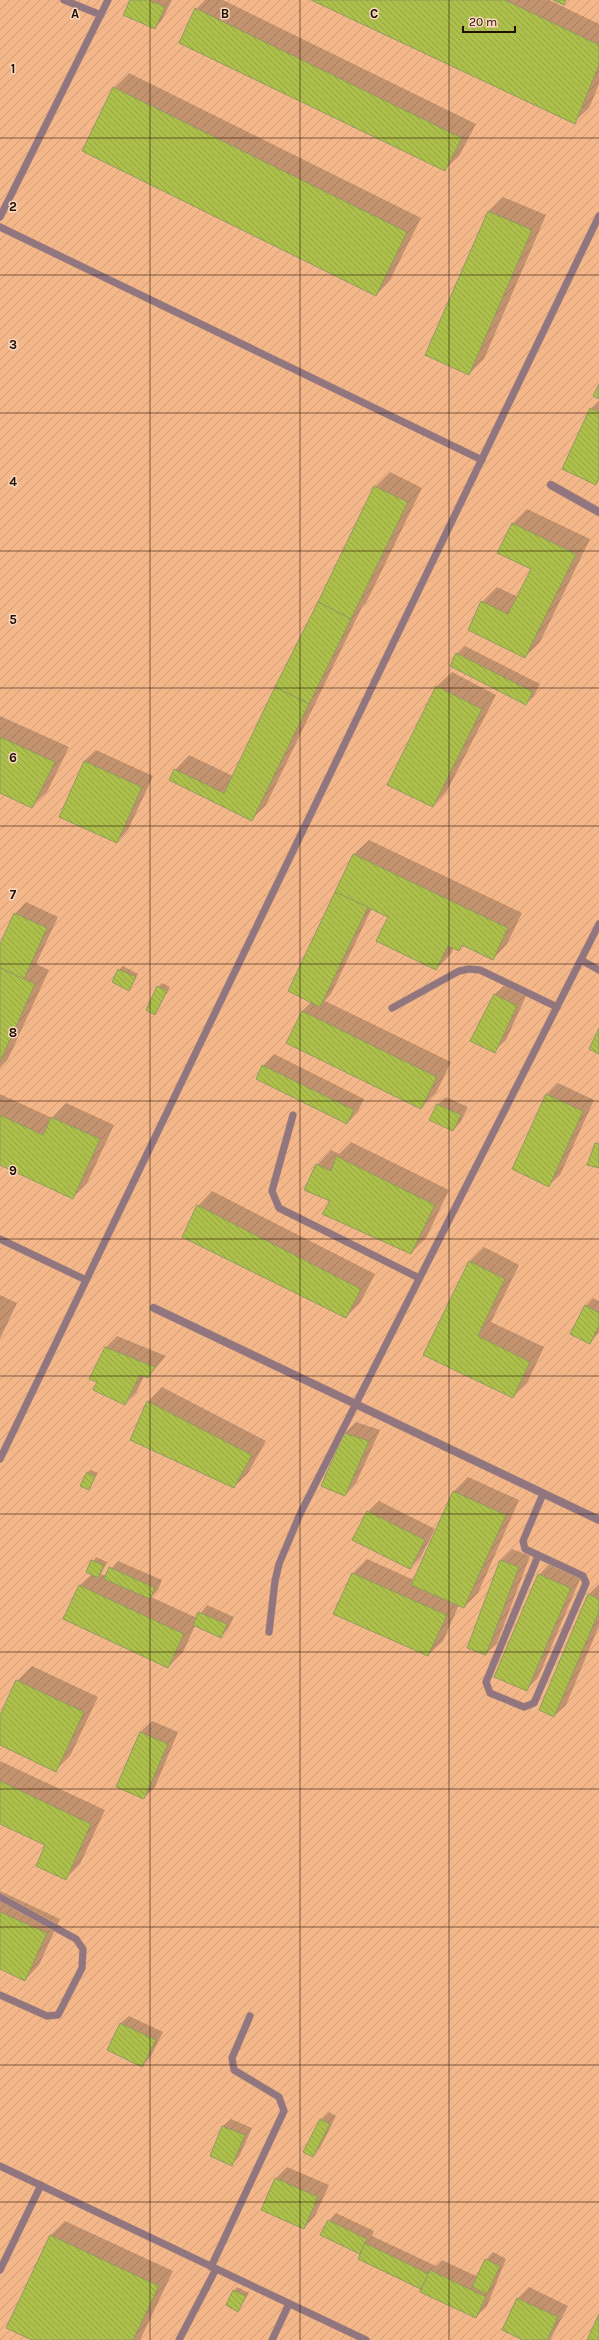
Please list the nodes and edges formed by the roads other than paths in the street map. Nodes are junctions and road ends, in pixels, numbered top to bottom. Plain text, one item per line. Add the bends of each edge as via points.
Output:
1 (64, 0) edge
2 (108, 0) edge
3 (101, 15) junction
4 (599, 216) edge
5 (0, 218) edge
6 (0, 227) edge
7 (482, 460) junction
8 (551, 485) dead end
9 (599, 512) edge
10 (599, 924) edge
11 (581, 960) junction
12 (599, 970) edge
13 (557, 1006) junction
14 (392, 1008) dead end
15 (293, 1115) dead end
16 (0, 1239) edge
17 (419, 1278) junction
18 (86, 1280) junction
19 (154, 1308) dead end
20 (355, 1405) junction
21 (0, 1459) edge
22 (543, 1494) junction
23 (599, 1520) edge
24 (538, 1556) junction
25 (269, 1632) dead end
26 (0, 1898) edge
27 (0, 1995) edge
28 (250, 2016) dead end
29 (0, 2166) edge
30 (41, 2185) junction
31 (213, 2268) junction
32 (0, 2270) edge
33 (290, 2304) junction
34 (179, 2340) edge
35 (272, 2340) edge
36 (366, 2340) edge

1 - 3 lane
2 - 3 lane
3 - 5 lane
4 - 7 lane
6 - 7 lane
7 - 18 lane
8 - 9 street
10 - 11 lane
11 - 12 lane
11 - 13 lane
13 - 14 lane via 480,970 469,969 459,971
13 - 17 lane
15 - 17 lane via 272,1191 279,1208
16 - 18 lane
17 - 20 lane
18 - 21 lane
19 - 20 street
20 - 22 street
20 - 25 lane via 300,1514 279,1564
22 - 23 street
22 - 24 lane via 523,1541 525,1549
24 - 24 lane via 583,1576 586,1583 534,1703 524,1707 490,1692 486,1682
26 - 27 lane via 76,1939 83,1949 82,1968 58,2014 47,2016
28 - 31 lane via 232,2058 234,2070 279,2097 284,2111
29 - 30 lane
30 - 31 lane
30 - 32 lane
31 - 33 lane
31 - 34 lane
33 - 35 lane
33 - 36 lane

